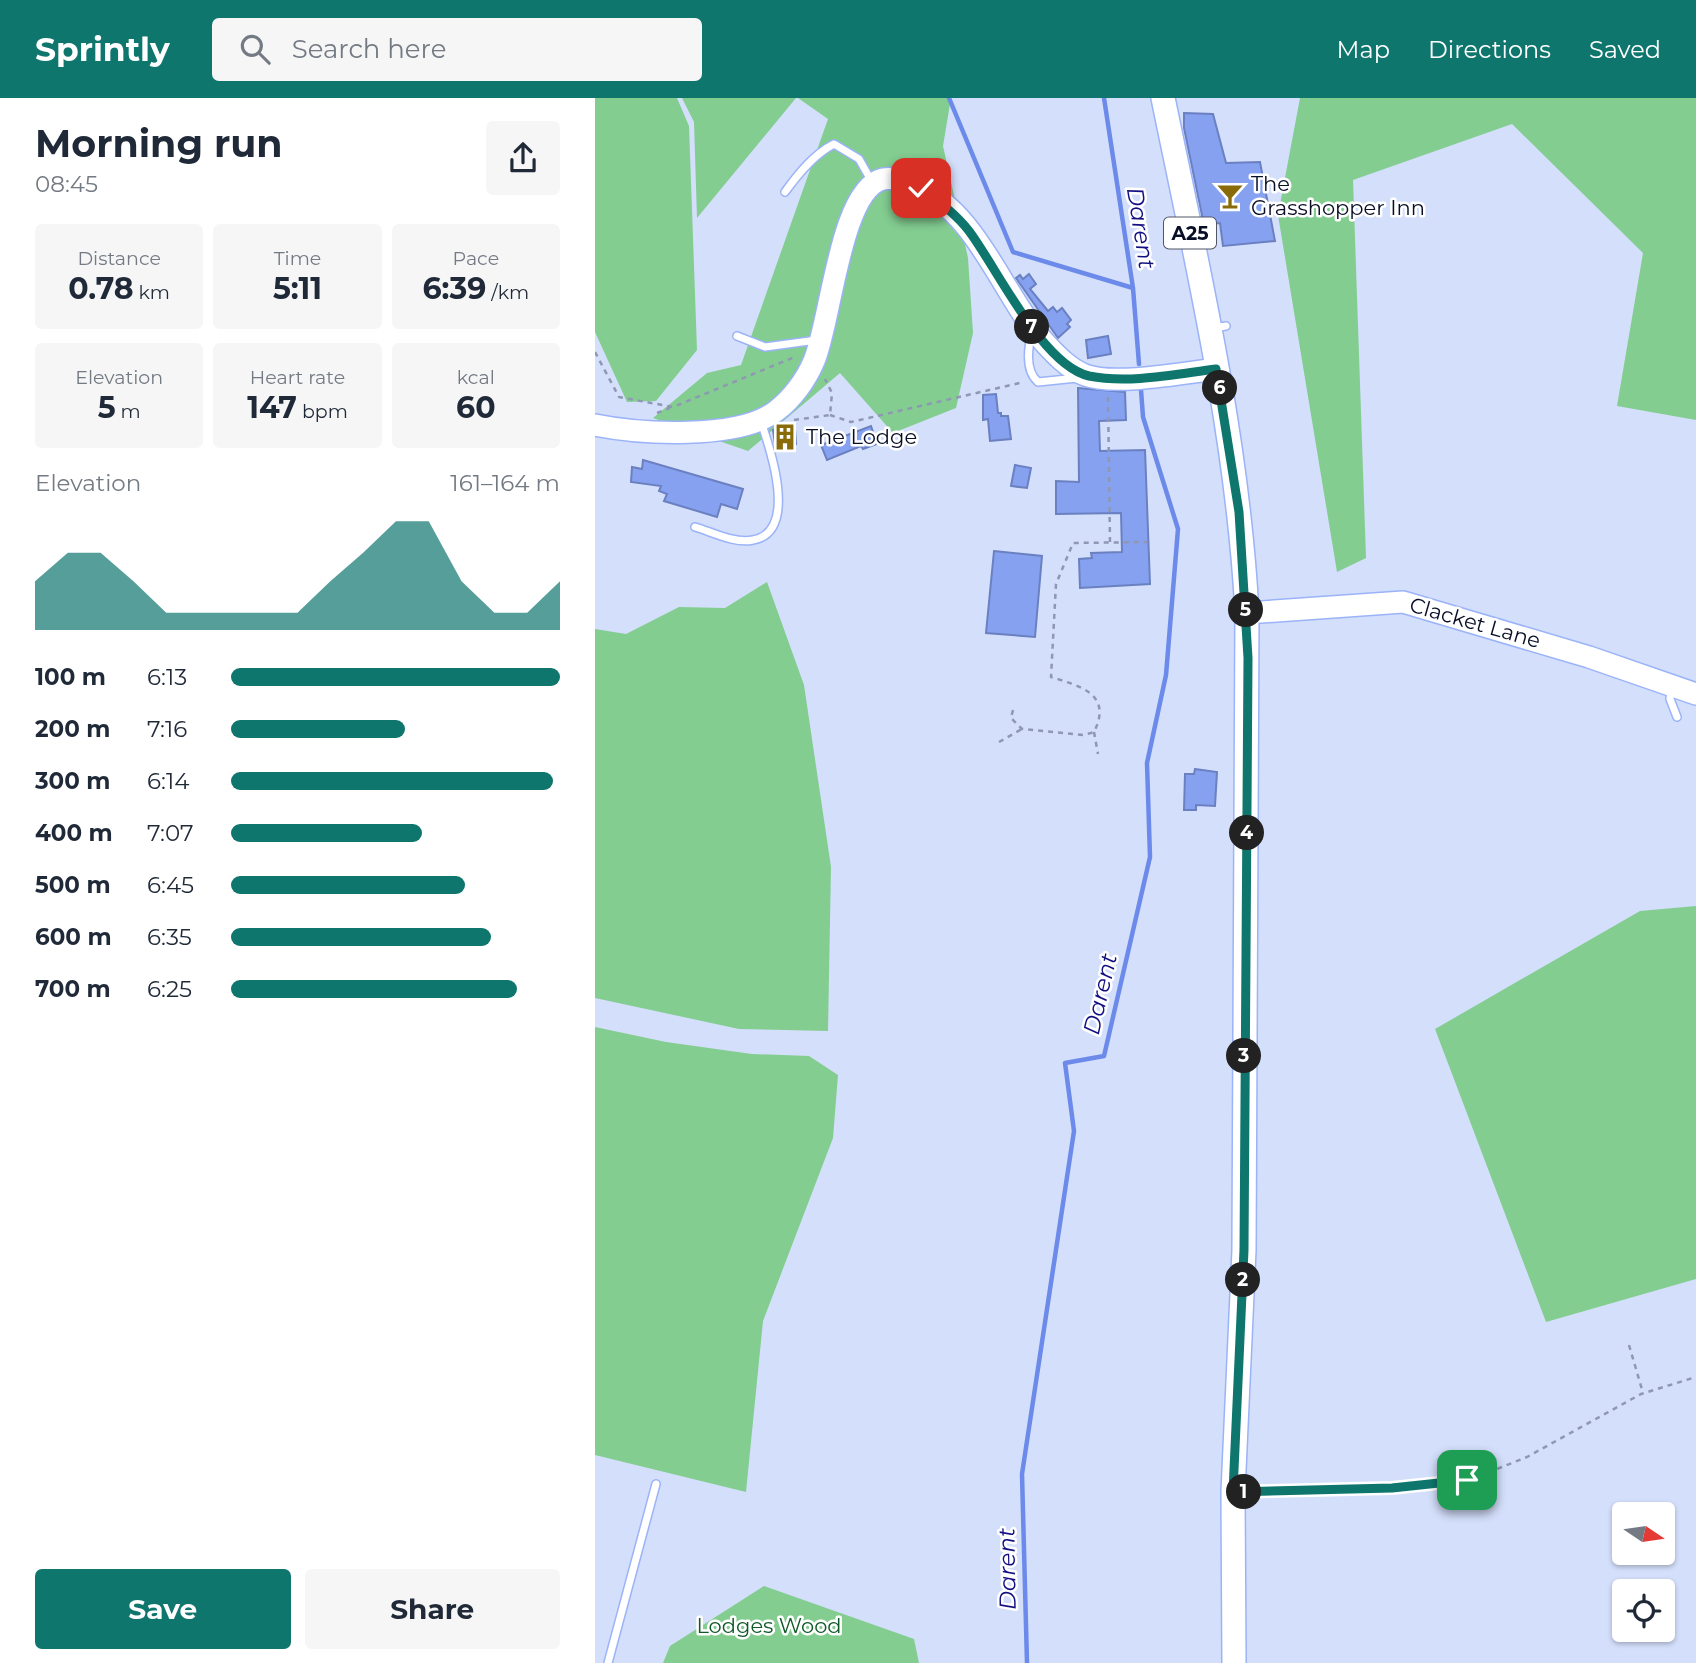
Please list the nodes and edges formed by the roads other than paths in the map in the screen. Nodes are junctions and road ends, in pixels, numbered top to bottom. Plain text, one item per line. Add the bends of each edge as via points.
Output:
1 (1163, 98) edge
2 (873, 183) junction
3 (785, 192) dead end
4 (1033, 328) junction
5 (737, 336) dead end
6 (820, 343) junction
7 (1216, 369) junction
8 (1085, 375) junction
9 (760, 419) junction
10 (595, 425) edge
11 (695, 527) dead end
12 (1247, 613) junction
13 (1671, 687) junction
14 (1696, 694) edge
15 (1677, 717) dead end
16 (656, 1484) dead end
17 (608, 1663) edge
18 (1234, 1663) edge

1 - 7 main road, A25 via 1218,327
2 - 3 lane via 859,159 834,144 799,173
2 - 4 street via 886,178 903,181 944,205 968,229
2 - 6 street via 847,223
4 - 8 street via 1067,365
4 - 8 lane via 1029,372 1038,383
5 - 6 lane via 765,347
6 - 9 street via 804,381 774,412
7 - 8 street via 1136,377
7 - 12 main road, A25 via 1239,512
9 - 10 street via 706,433
9 - 11 lane via 778,492 773,525 752,541
12 - 13 street, Clacket Lane via 1403,602 1589,657
12 - 18 main road, A25 via 1244,1250 1233,1492
13 - 14 street, Clacket Lane
13 - 15 lane
16 - 17 lane

